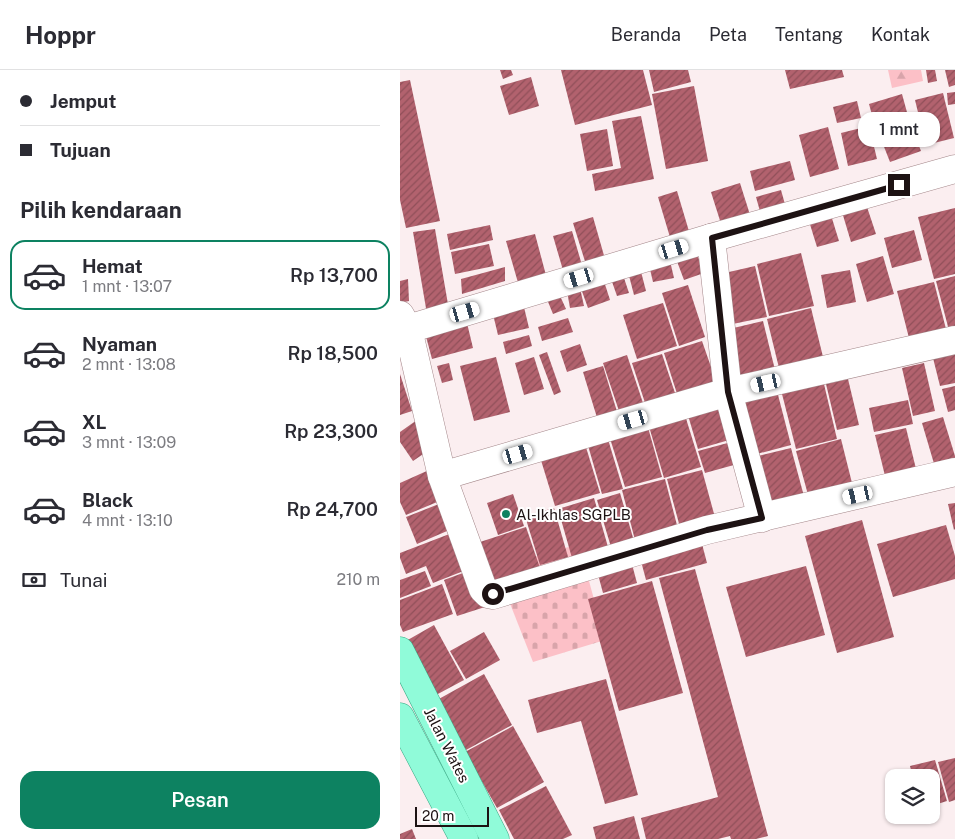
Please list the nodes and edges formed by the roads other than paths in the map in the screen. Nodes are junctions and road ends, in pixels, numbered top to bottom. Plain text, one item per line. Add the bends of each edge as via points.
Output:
1 (955, 169) edge
2 (712, 238) junction
3 (404, 322) edge
4 (955, 340) edge
5 (728, 392) junction
6 (955, 472) edge
7 (442, 476) junction
8 (762, 518) junction
9 (400, 651) edge
10 (400, 717) edge
11 (464, 839) edge
12 (495, 839) edge

1 - 2 street
2 - 3 street
2 - 5 street
3 - 7 street
4 - 5 street
5 - 7 street
5 - 8 street
6 - 8 street
7 - 8 street via 483,589 488,594 707,530
9 - 12 main road, Jalan Wates
10 - 11 main road, Jalan Wates

